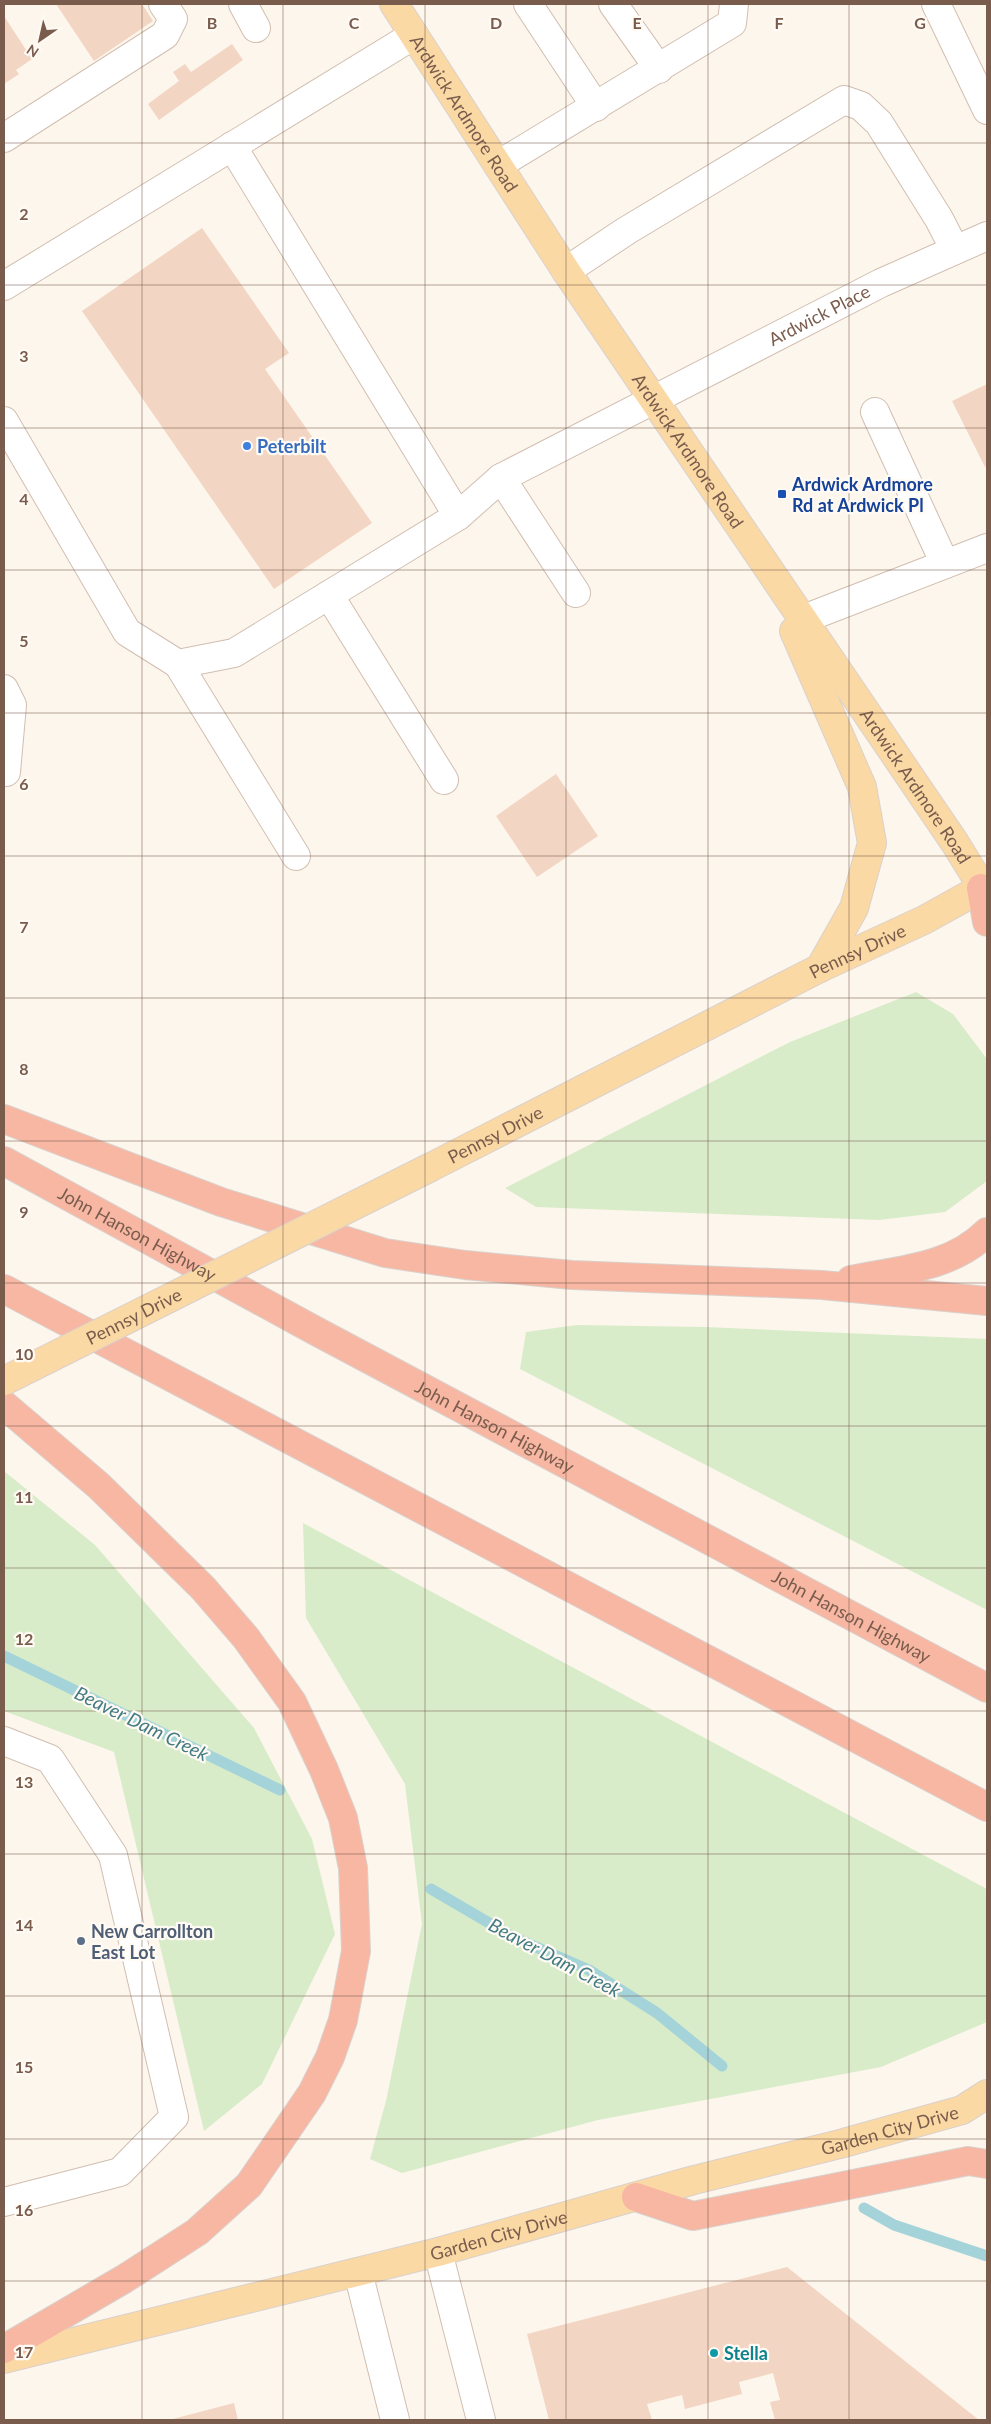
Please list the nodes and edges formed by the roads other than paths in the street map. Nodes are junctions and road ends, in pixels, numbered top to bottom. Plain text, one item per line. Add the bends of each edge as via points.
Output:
1 (163, 4) edge
2 (243, 4) edge
3 (394, 4) edge
4 (528, 4) edge
5 (613, 4) edge
6 (734, 4) edge
7 (936, 4) edge
8 (256, 28) dead end
9 (414, 35) junction
10 (658, 69) junction
11 (596, 107) junction
12 (987, 110) edge
13 (4, 138) edge
14 (232, 146) junction
15 (498, 165) junction
16 (987, 236) edge
17 (955, 250) junction
18 (566, 271) junction
19 (4, 286) edge
20 (653, 399) junction
21 (875, 412) dead end
22 (4, 420) edge
23 (501, 478) junction
24 (458, 516) junction
25 (987, 548) edge
26 (945, 564) junction
27 (768, 571) junction
28 (576, 594) dead end
29 (329, 595) junction
30 (802, 620) junction
31 (178, 664) junction
32 (4, 689) edge
33 (4, 772) edge
34 (444, 780) dead end
35 (296, 856) dead end
36 (985, 890) edge
37 (987, 922) edge
38 (820, 968) junction
39 (4, 1119) edge
40 (4, 1161) edge
41 (987, 1232) edge
42 (822, 1286) junction
43 (4, 1289) edge
44 (987, 1301) edge
45 (4, 1381) edge
46 (4, 1405) edge
47 (987, 1688) edge
48 (4, 1741) edge
49 (987, 1807) edge
50 (987, 2094) edge
51 (987, 2164) edge
52 (636, 2197) junction
53 (4, 2202) edge
54 (438, 2252) junction
55 (358, 2272) junction
56 (4, 2348) edge
57 (4, 2359) edge
58 (395, 2420) edge
59 (481, 2420) edge

1 - 13 street via 173,19 165,35
2 - 8 street
3 - 9 main road, Ardwick Ardmore Road
4 - 11 street
5 - 10 street
6 - 10 street via 732,23
7 - 12 street
9 - 14 street
9 - 15 main road, Ardwick Ardmore Road
10 - 11 street
11 - 15 street
14 - 19 street
14 - 24 street
15 - 18 main road, Ardwick Ardmore Road
16 - 17 street, Ardwick Place
17 - 18 street via 879,123 861,106 844,100 626,231
17 - 20 street, Ardwick Place via 881,283
18 - 20 main road, Ardwick Ardmore Road
20 - 23 street, Ardwick Place
20 - 27 main road, Ardwick Ardmore Road
21 - 26 street
22 - 31 street via 127,632
23 - 24 street, Ardwick Place
23 - 28 street
24 - 29 street, Ardwick Place
25 - 26 street
26 - 30 street
27 - 30 main road, Ardwick Ardmore Road
27 - 38 main road via 862,787 872,843 854,908
29 - 31 street, Ardwick Place via 234,654
29 - 34 street
30 - 36 main road, Ardwick Ardmore Road
31 - 35 street
32 - 33 street via 12,705
36 - 37 highway
36 - 38 main road, Pennsy Drive
38 - 45 main road, Pennsy Drive, bridge
39 - 42 highway via 221,1202 385,1253 465,1265 572,1275
40 - 47 highway, John Hanson Highway via 306,1326
41 - 42 highway via 953,1257
42 - 44 highway
43 - 49 highway
46 - 56 highway via 99,1486 203,1588 246,1638 292,1702 343,1818 353,1868 356,1951 343,2020 330,2057 312,2092 249,2185 197,2232 124,2279
48 - 53 street via 50,1759 114,1855 174,2117 120,2172
50 - 52 main road, Garden City Drive via 962,2110
51 - 52 highway via 968,2161 693,2216
52 - 54 main road, Garden City Drive
54 - 55 main road, Garden City Drive
54 - 59 street
55 - 57 main road, Garden City Drive
55 - 58 street

